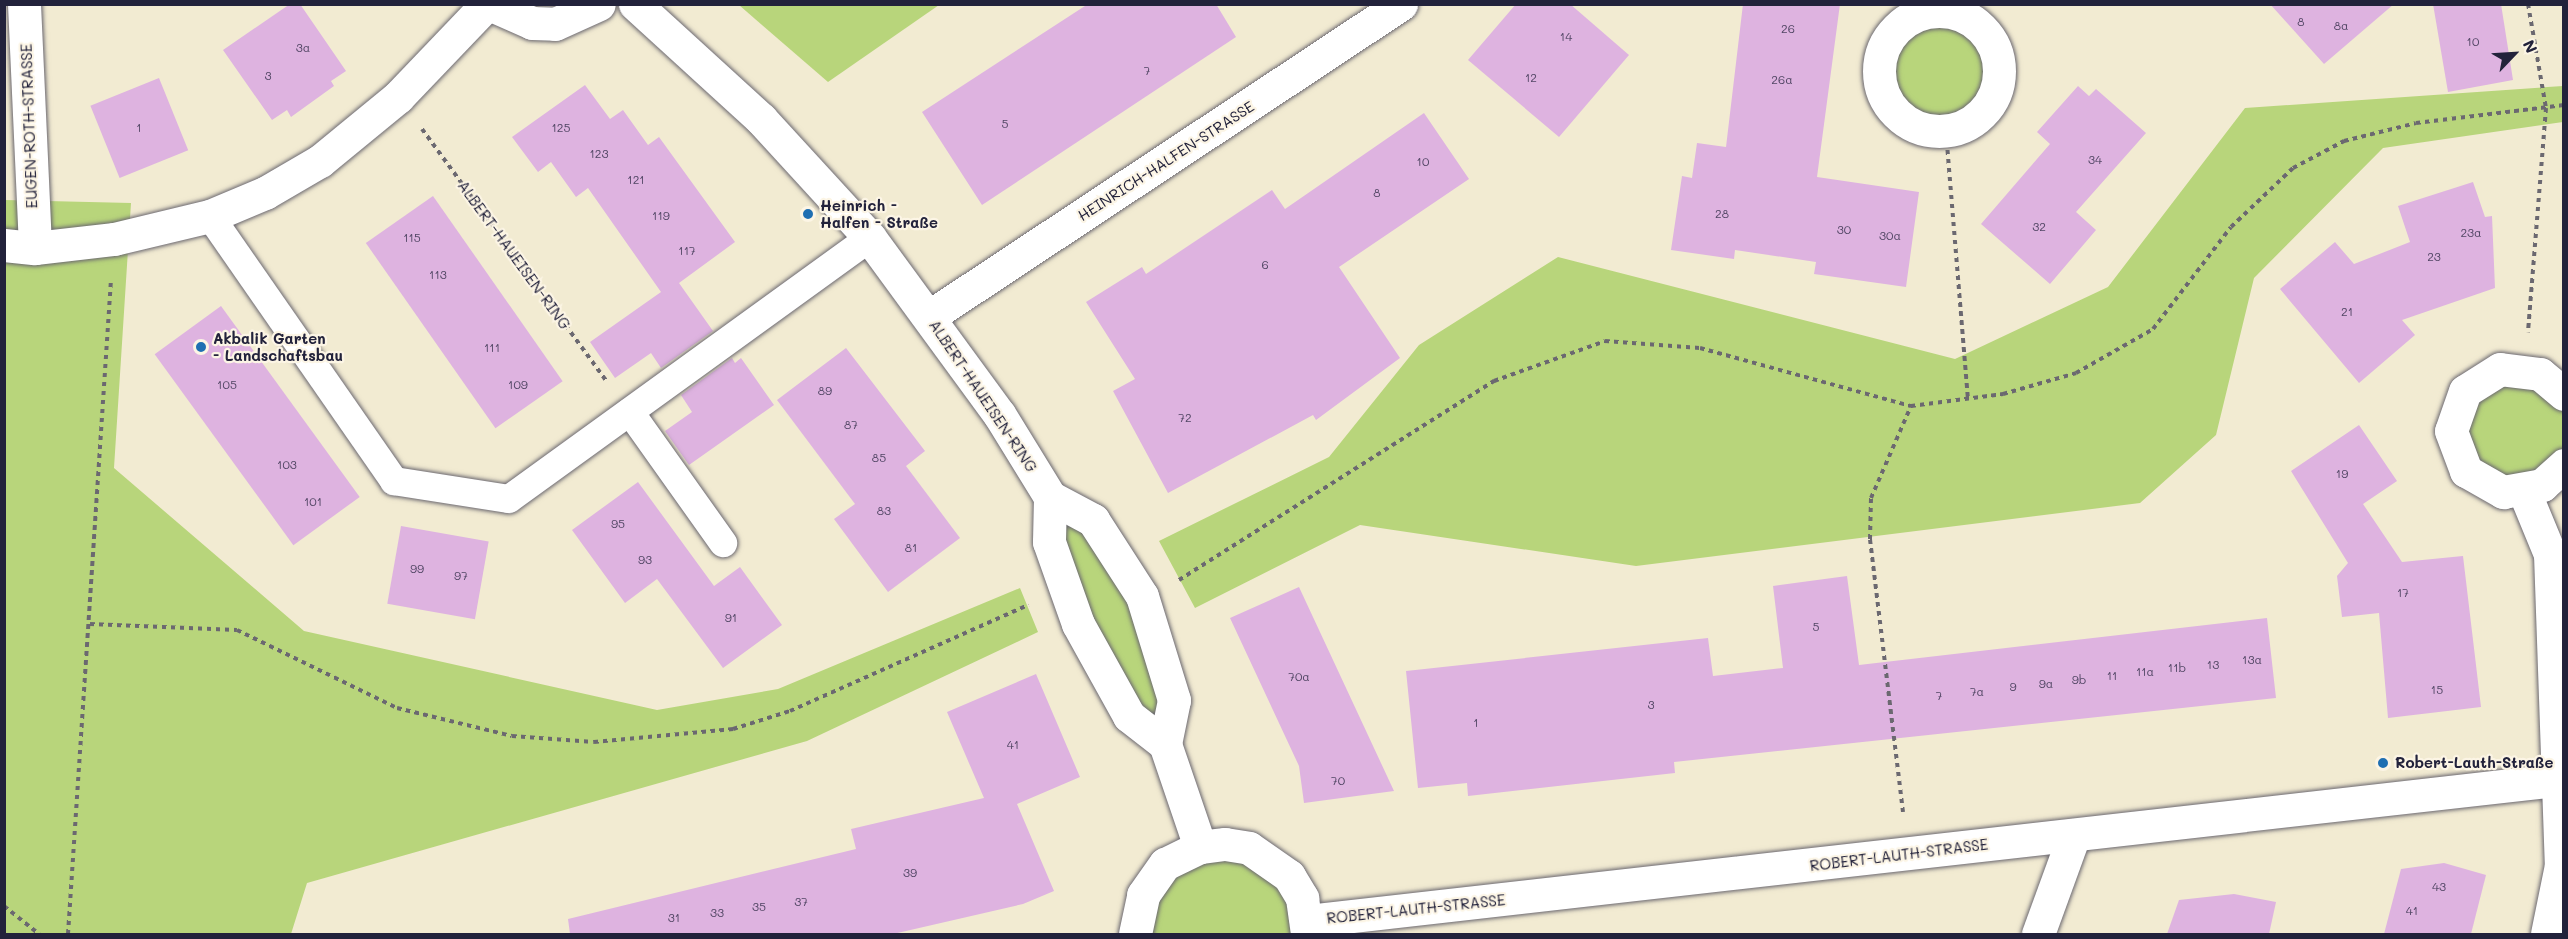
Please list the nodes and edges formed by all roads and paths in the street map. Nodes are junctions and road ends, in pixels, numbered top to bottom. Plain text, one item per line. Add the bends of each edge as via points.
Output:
1 (24, 4) edge
2 (488, 4) edge
3 (599, 4) edge
4 (635, 4) edge
5 (1401, 4) edge
6 (2528, 4) edge
7 (1933, 7) edge
8 (398, 97) junction
9 (2564, 105) edge
10 (2546, 108) junction
11 (1946, 132) junction
12 (210, 216) junction
13 (870, 238) junction
14 (114, 239) junction
15 (20, 247) edge
16 (930, 316) junction
17 (2524, 369) junction
18 (2564, 394) edge
19 (1968, 400) junction
20 (1911, 406) junction
21 (630, 412) junction
22 (2564, 465) edge
23 (2524, 491) junction
24 (1050, 497) junction
25 (723, 543) dead end
26 (1180, 580) dead end
27 (1034, 602) dead end
28 (90, 624) junction
29 (1165, 744) junction
30 (2562, 780) edge
31 (2074, 835) junction
32 (1200, 847) junction
33 (1908, 854) junction
34 (4, 906) edge
35 (1308, 928) edge
36 (39, 934) edge
37 (68, 934) edge
38 (1135, 934) edge
39 (2038, 934) edge
40 (2547, 934) edge

1 - 15 street, EUGEN-ROTH-STRASSE
2 - 3 street via 532,23 555,24
2 - 8 street
4 - 13 street, ALBERT-HAUEISEN-RING via 761,119
5 - 16 street, HEINRICH-HALFEN-STRASSE
6 - 10 path
7 - 11 street via 1973,20 1998,54 2000,75 1983,113
7 - 11 street via 1899,25 1880,58 1878,77 1894,112 1909,124
8 - 12 street via 320,161
8 - 21 path, ALBERT-HAUEISEN-RING
9 - 10 path
10 - 17 path
10 - 19 path via 2416,123 2344,141 2294,168 2231,227 2153,329 2076,374
11 - 19 path
12 - 14 street
12 - 21 lane via 394,481 509,499
13 - 16 street, ALBERT-HAUEISEN-RING
13 - 21 lane
14 - 15 street
14 - 28 path
16 - 24 street, ALBERT-HAUEISEN-RING
17 - 18 street
17 - 23 street via 2500,369 2481,377 2464,391 2451,431 2466,471 2503,492
19 - 20 path
20 - 26 path via 1700,348 1605,341 1494,381
20 - 33 path via 1871,498 1870,539
21 - 25 lane
22 - 23 street via 2542,485
23 - 30 street via 2550,554
24 - 29 street via 1048,542 1078,624 1130,716
24 - 29 street, ALBERT-HAUEISEN-RING via 1093,520 1142,596 1174,700
27 - 28 path via 790,711 733,729 594,742 512,736 397,708 237,630
28 - 37 path
29 - 32 street
30 - 31 street, ROBERT-LAUTH-STRASSE
30 - 40 street via 2561,865
31 - 33 street, ROBERT-LAUTH-STRASSE
31 - 39 street
32 - 35 street via 1233,845 1271,859 1290,876
32 - 38 street via 1165,864 1153,878 1136,913
33 - 35 street, ROBERT-LAUTH-STRASSE
34 - 36 path

